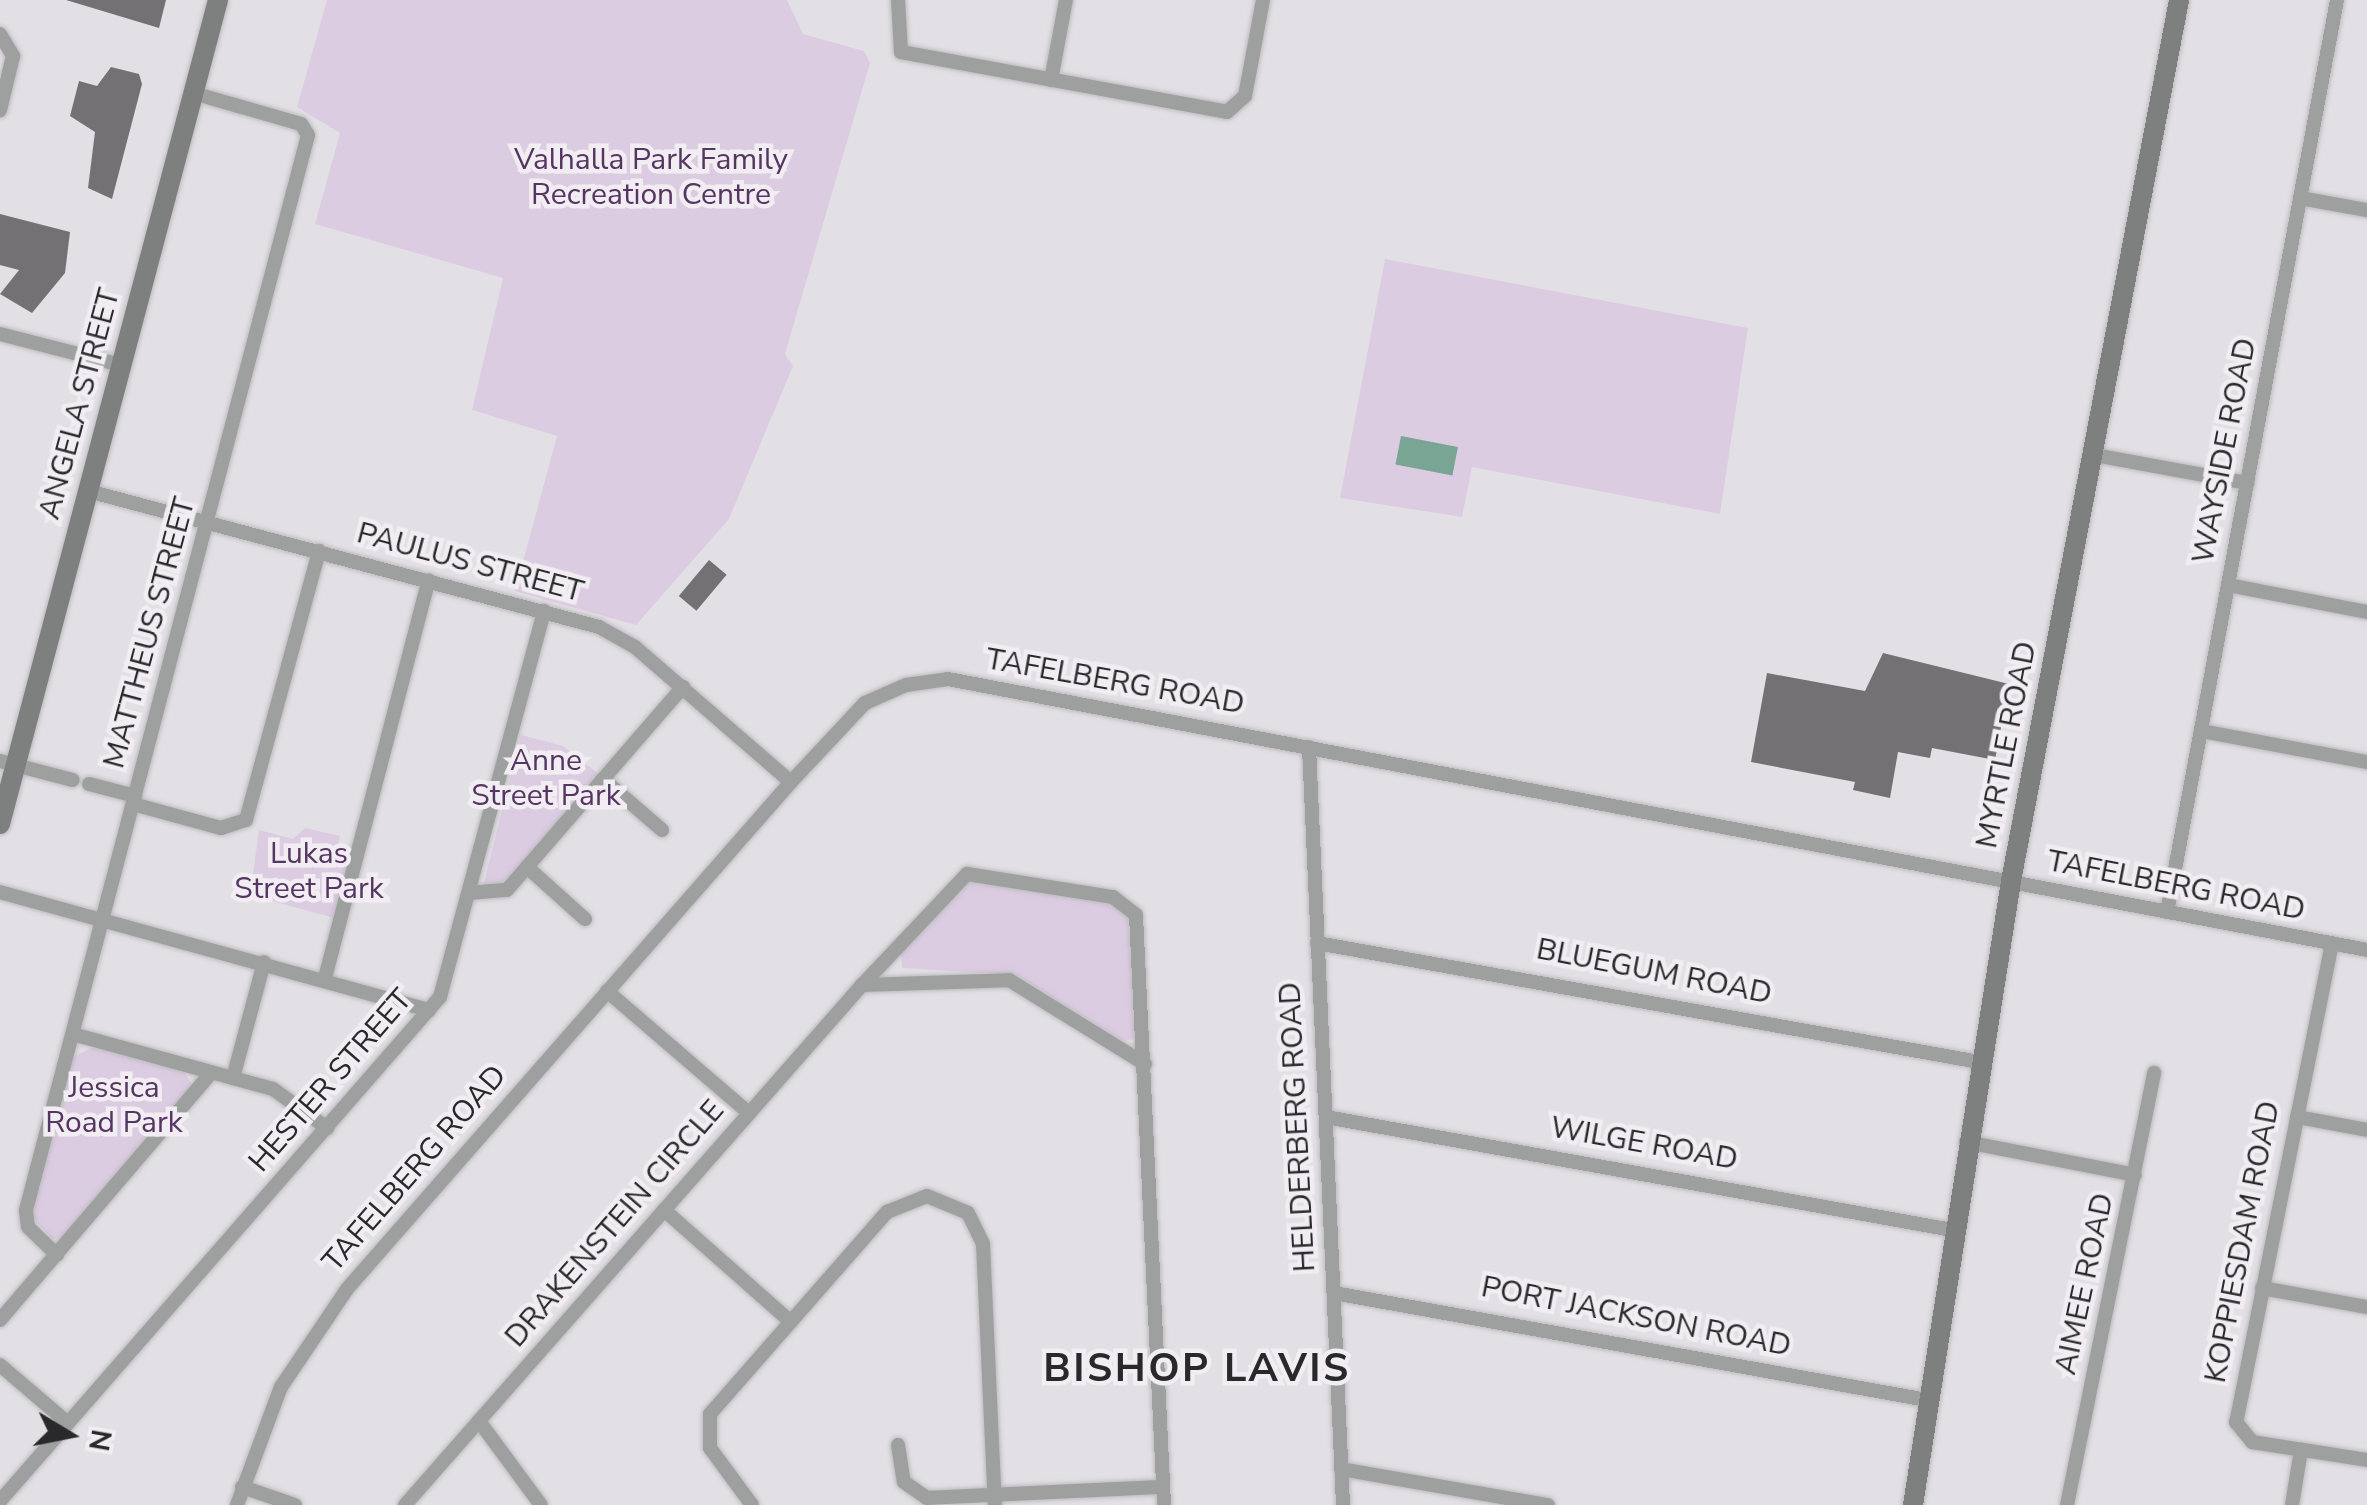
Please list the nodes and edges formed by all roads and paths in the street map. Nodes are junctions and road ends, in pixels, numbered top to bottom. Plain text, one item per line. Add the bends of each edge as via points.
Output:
1 (218, 0) edge
2 (898, 0) edge
3 (1066, 0) edge
4 (1263, 0) edge
5 (2179, 0) edge
6 (2337, 0) edge
7 (0, 34) edge
8 (1051, 80) junction
9 (194, 93) junction
10 (0, 110) edge
11 (2300, 198) junction
12 (2367, 210) edge
13 (0, 334) edge
14 (122, 365) junction
15 (2094, 455) junction
16 (2247, 483) junction
17 (88, 491) junction
18 (208, 522) junction
19 (318, 551) junction
20 (428, 580) junction
21 (2228, 585) junction
22 (544, 611) junction
23 (2367, 612) edge
24 (683, 687) junction
25 (2201, 731) junction
26 (1309, 747) junction
27 (2367, 762) edge
28 (8, 763) edge
29 (604, 779) junction
30 (73, 780) dead end
31 (791, 782) junction
32 (89, 784) dead end
33 (134, 801) junction
34 (0, 824) edge
35 (662, 830) dead end
36 (527, 867) junction
37 (2011, 881) junction
38 (0, 892) edge
39 (469, 893) junction
40 (2167, 912) junction
41 (585, 918) dead end
42 (104, 920) junction
43 (1318, 943) junction
44 (2332, 943) junction
45 (2367, 950) edge
46 (264, 962) junction
47 (325, 978) junction
48 (862, 985) junction
49 (607, 992) junction
50 (429, 1010) junction
51 (73, 1034) junction
52 (1979, 1062) junction
53 (1145, 1064) junction
54 (211, 1073) junction
55 (2154, 1073) dead end
56 (233, 1078) junction
57 (750, 1113) junction
58 (2297, 1116) junction
59 (1326, 1117) junction
60 (327, 1128) junction
61 (2367, 1130) edge
62 (1966, 1142) junction
63 (2135, 1175) junction
64 (664, 1210) junction
65 (1952, 1230) junction
66 (57, 1255) junction
67 (2262, 1288) junction
68 (1334, 1293) junction
69 (2367, 1308) edge
70 (0, 1320) edge
71 (791, 1322) junction
72 (0, 1365) edge
73 (1927, 1400) junction
74 (479, 1420) junction
75 (68, 1423) junction
76 (898, 1445) dead end
77 (2301, 1450) junction
78 (2367, 1460) edge
79 (1342, 1469) junction
80 (242, 1487) junction
81 (1163, 1487) junction
82 (995, 1499) edge
83 (0, 1501) edge
84 (237, 1505) edge
85 (295, 1505) edge
86 (405, 1505) edge
87 (541, 1505) edge
88 (752, 1505) edge
89 (1164, 1505) edge
90 (1343, 1505) edge
91 (1548, 1505) edge
92 (1913, 1505) edge
93 (2067, 1505) edge
94 (2292, 1505) edge

1 - 9 street, ANGELA STREET
2 - 8 street via 901,52
3 - 8 street
4 - 8 street via 1245,96 1232,111
5 - 15 street, MYRTLE ROAD
6 - 11 street, WAYSIDE ROAD
7 - 10 street via 13,56
9 - 14 street, ANGELA STREET
9 - 18 street, MATTHEUS STREET via 301,124 308,135
11 - 12 street
11 - 16 street, WAYSIDE ROAD
13 - 14 street
14 - 17 street, ANGELA STREET
15 - 16 street
15 - 37 street, MYRTLE ROAD
16 - 21 street, WAYSIDE ROAD
17 - 18 street, PAULUS STREET
17 - 28 street, ANGELA STREET
18 - 19 street, PAULUS STREET
18 - 33 street, MATTHEUS STREET
19 - 20 street, PAULUS STREET
19 - 33 street via 246,820 221,828
20 - 22 street, PAULUS STREET
20 - 47 street
21 - 23 street
21 - 25 street, WAYSIDE ROAD
22 - 24 street, PAULUS STREET via 617,635
22 - 39 street, HESTER STREET
24 - 29 street
24 - 31 street, PAULUS STREET
25 - 27 street
25 - 40 street, WAYSIDE ROAD
26 - 31 street, TAFELBERG ROAD via 925,680 865,703
26 - 37 street, TAFELBERG ROAD
26 - 43 street, HELDERBERG ROAD
28 - 30 street
28 - 34 street, ANGELA STREET
29 - 35 street
29 - 36 street
31 - 49 street, TAFELBERG ROAD
32 - 33 street
33 - 42 street, MATTHEUS STREET
36 - 39 street via 498,896
36 - 41 street
37 - 40 street, TAFELBERG ROAD
37 - 52 street, MYRTLE ROAD
38 - 42 street
39 - 50 street, HESTER STREET via 444,987
40 - 44 street, TAFELBERG ROAD
42 - 46 street
42 - 51 street, MATTHEUS STREET
43 - 52 street, BLUEGUM ROAD
43 - 59 street, HELDERBERG ROAD
44 - 45 street, TAFELBERG ROAD
44 - 58 street, KOPPIESDAM ROAD
46 - 47 street
46 - 56 street
47 - 50 street
48 - 53 street via 1009,980
48 - 53 street, DRAKENSTEIN CIRCLE via 967,874 1113,897 1138,921
48 - 57 street, DRAKENSTEIN CIRCLE
49 - 57 street
49 - 80 street, TAFELBERG ROAD via 322,1320 271,1407
50 - 60 street, HESTER STREET
51 - 54 street
51 - 66 street, MATTHEUS STREET via 25,1219
52 - 62 street, MYRTLE ROAD
53 - 81 street, DRAKENSTEIN CIRCLE
54 - 56 street
54 - 66 street
55 - 63 street, AIMEE ROAD
56 - 60 street via 280,1092
57 - 64 street, DRAKENSTEIN CIRCLE
58 - 61 street
58 - 67 street, KOPPIESDAM ROAD
59 - 65 street, WILGE ROAD
59 - 68 street, HELDERBERG ROAD
60 - 75 street, HESTER STREET
62 - 63 street
62 - 65 street, MYRTLE ROAD
63 - 93 street, AIMEE ROAD
64 - 71 street
64 - 74 street, DRAKENSTEIN CIRCLE
65 - 73 street, MYRTLE ROAD
66 - 70 street
67 - 69 street
67 - 77 street, KOPPIESDAM ROAD via 2236,1422 2252,1442
68 - 73 street, PORT JACKSON ROAD
68 - 79 street, HELDERBERG ROAD
71 - 82 street via 896,1206 937,1197 968,1213 983,1244
71 - 88 street via 706,1426 710,1448
72 - 75 street
73 - 92 street, MYRTLE ROAD
74 - 86 street, DRAKENSTEIN CIRCLE
74 - 87 street
75 - 83 street, HESTER STREET
76 - 82 street via 904,1482 920,1496
77 - 78 street, KOPPIESDAM ROAD
77 - 94 street
79 - 90 street, HELDERBERG ROAD
79 - 91 street
80 - 84 street, TAFELBERG ROAD
80 - 85 street
81 - 82 street
81 - 89 street, DRAKENSTEIN CIRCLE

